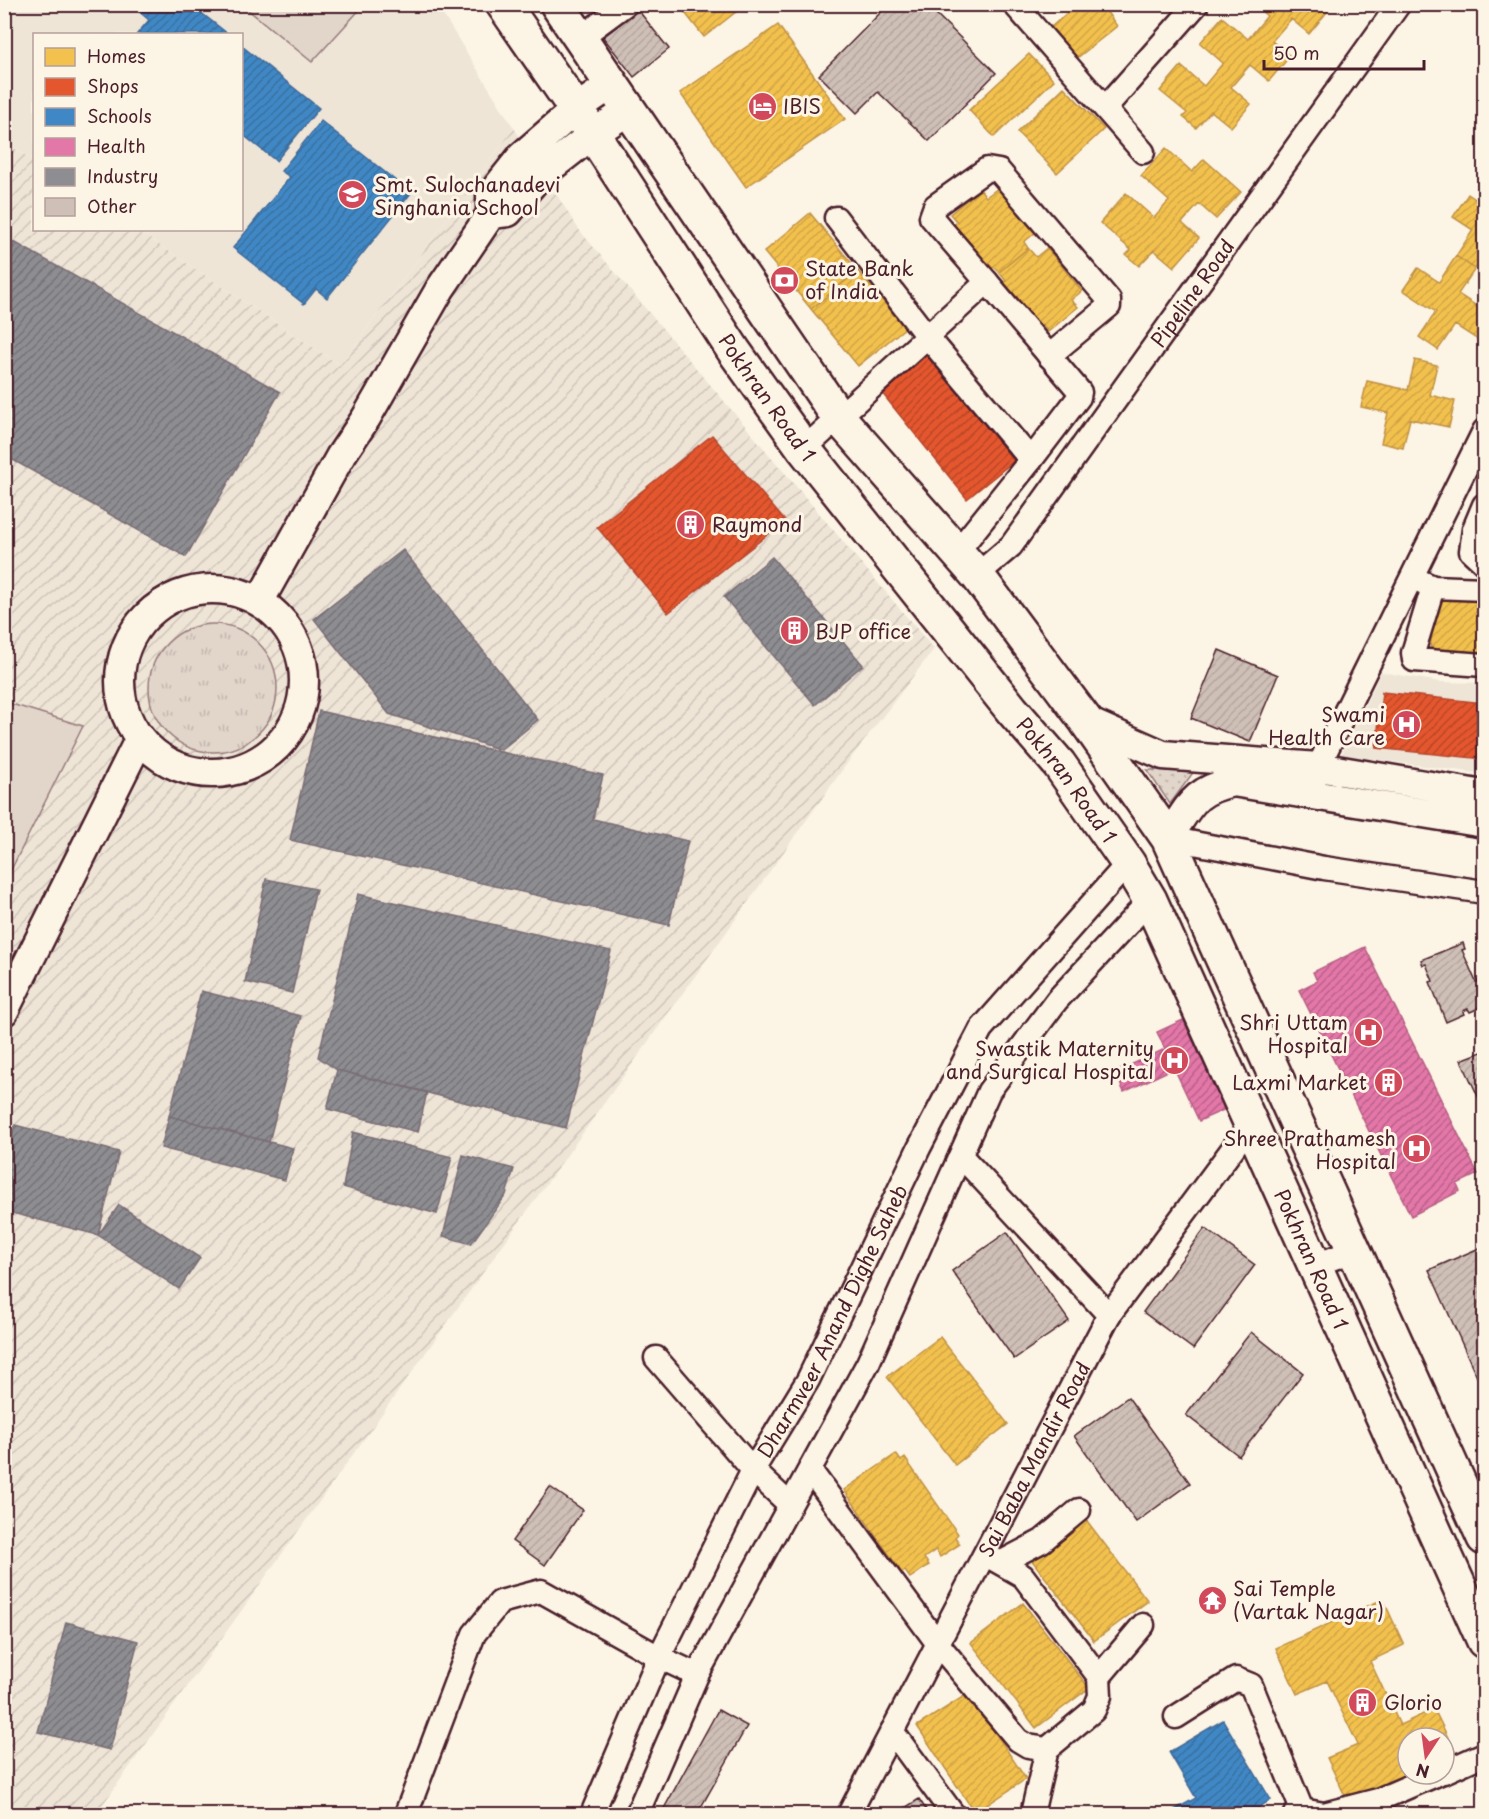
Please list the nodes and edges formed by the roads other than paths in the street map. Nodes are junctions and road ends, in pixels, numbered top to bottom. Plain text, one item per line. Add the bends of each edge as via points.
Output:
1 (503, 4) edge
2 (556, 4) edge
3 (626, 4) edge
4 (1014, 4) edge
5 (1399, 4) edge
6 (1187, 9) edge
7 (580, 38) junction
8 (621, 97) junction
9 (1105, 108) junction
10 (584, 122) junction
11 (1143, 152) dead end
12 (836, 218) dead end
13 (987, 282) junction
14 (926, 335) junction
15 (1049, 356) junction
16 (839, 418) junction
17 (1485, 431) edge
18 (804, 449) junction
19 (1031, 460) junction
20 (1485, 505) edge
21 (1485, 563) edge
22 (972, 570) junction
23 (1412, 577) junction
24 (1433, 587) junction
25 (1485, 589) edge
26 (259, 602) junction
27 (1485, 665) edge
28 (1086, 722) junction
29 (140, 738) junction
30 (1318, 767) junction
31 (1310, 795) junction
32 (1485, 795) edge
33 (1485, 823) edge
34 (1168, 838) junction
35 (1128, 863) junction
36 (1485, 892) edge
37 (1150, 900) junction
38 (4, 1011) edge
39 (1251, 1124) junction
40 (961, 1156) junction
41 (1356, 1250) junction
42 (1315, 1265) junction
43 (1109, 1315) junction
44 (656, 1358) dead end
45 (753, 1470) junction
46 (810, 1470) junction
47 (790, 1505) junction
48 (1079, 1510) dead end
49 (1485, 1538) edge
50 (994, 1558) junction
51 (1143, 1625) dead end
52 (1485, 1641) edge
53 (938, 1644) junction
54 (659, 1657) junction
55 (697, 1675) junction
56 (1099, 1677) junction
57 (1176, 1717) dead end
58 (892, 1731) junction
59 (1047, 1749) junction
60 (1485, 1754) edge
61 (1456, 1767) edge
62 (1410, 1786) edge
63 (1299, 1812) edge
64 (406, 1815) edge
65 (592, 1815) edge
66 (637, 1815) edge
67 (849, 1815) edge
68 (953, 1815) edge
69 (1032, 1815) edge

1 - 10 main road, Pokhran Road 1
2 - 7 main road
3 - 7 street
4 - 9 street
5 - 22 street, Pipeline Road via 1011,546
6 - 9 street
7 - 8 main road
8 - 10 street
8 - 16 main road
9 - 11 street
10 - 18 main road, Pokhran Road 1
10 - 26 street via 508,212 491,214 440,289
12 - 14 street
13 - 14 street
13 - 15 street
13 - 15 street via 931,213 935,206 987,169 993,169 999,171 1109,300 1108,306
14 - 16 street
14 - 19 street
15 - 19 street via 1076,386 1079,397
16 - 18 street
16 - 22 main road
17 - 23 street
18 - 35 main road, Pokhran Road 1 via 1059,764
19 - 22 street
20 - 21 street via 1470,543 1471,551
22 - 28 main road
23 - 24 street
23 - 30 street
24 - 25 street
24 - 27 street via 1414,660
26 - 29 street via 228,591 194,591 162,604 138,627 123,658 121,691 124,708
26 - 29 street via 285,624 302,663 302,705 287,735 263,758 231,771 214,773 197,772 166,760
28 - 30 street via 1163,755
28 - 34 main road
29 - 38 street
30 - 31 street
30 - 32 street
31 - 33 street
31 - 34 street via 1233,782 1212,787 1198,795
34 - 36 street via 1324,868
34 - 41 main road
35 - 37 main road, Pokhran Road 1
35 - 45 street, Dharmveer Anand Dighe Saheb via 981,1029 919,1148 808,1380
37 - 39 main road, Pokhran Road 1
37 - 40 street via 1057,1000 989,1091
39 - 42 main road, Pokhran Road 1
39 - 43 street, Sai Baba Mandir Road
40 - 43 street
40 - 46 street via 868,1363
41 - 42 street
41 - 49 main road
42 - 52 main road, Pokhran Road 1
43 - 50 street, Sai Baba Mandir Road
44 - 45 street
45 - 47 street
45 - 54 street, Dharmveer Anand Dighe Saheb
46 - 47 street
46 - 53 street
47 - 55 street
48 - 50 street via 1042,1541
50 - 53 street, Sai Baba Mandir Road
50 - 56 street via 1023,1576
51 - 56 street
53 - 58 street, Sai Baba Mandir Road
53 - 59 street via 1018,1740
54 - 55 street
54 - 64 street via 541,1591 500,1602 474,1634
54 - 65 street, Dharmveer Anand Dighe Saheb
55 - 66 street
56 - 59 street via 1100,1696 1094,1710
57 - 63 street via 1236,1679 1251,1685
58 - 67 street, Sai Baba Mandir Road
58 - 68 street
59 - 69 street
60 - 61 street
62 - 63 street via 1378,1800 1324,1814

